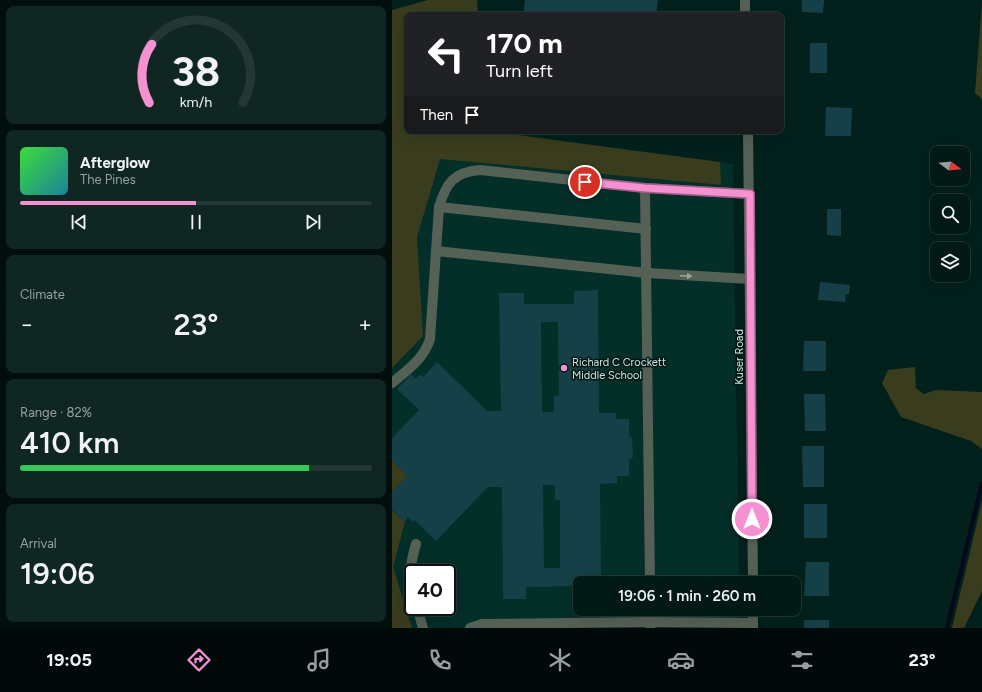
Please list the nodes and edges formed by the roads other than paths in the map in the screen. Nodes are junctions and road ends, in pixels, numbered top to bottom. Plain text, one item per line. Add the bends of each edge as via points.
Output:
1 (745, 0) edge
2 (745, 12) edge
3 (748, 134) edge
4 (645, 188) junction
5 (750, 194) junction
6 (438, 207) junction
7 (646, 229) junction
8 (436, 251) junction
9 (647, 273) junction
10 (750, 279) junction
11 (392, 383) edge
12 (416, 544) dead end
13 (411, 564) edge
14 (650, 576) edge
15 (753, 576) edge
16 (420, 616) edge
17 (650, 625) edge
18 (753, 626) edge
19 (423, 628) edge
20 (470, 628) edge

1 - 2 street
3 - 5 street, Kuser Road
4 - 5 street
4 - 6 street via 480,170 467,171 455,177 444,189
4 - 7 street
5 - 10 street, Kuser Road
6 - 7 street
6 - 8 street
7 - 9 street
8 - 9 street
8 - 11 street via 427,350
9 -> 10 street
9 - 14 street
10 - 15 street, Kuser Road
12 - 13 street
16 - 19 street
17 - 18 street
17 - 20 street via 482,624

